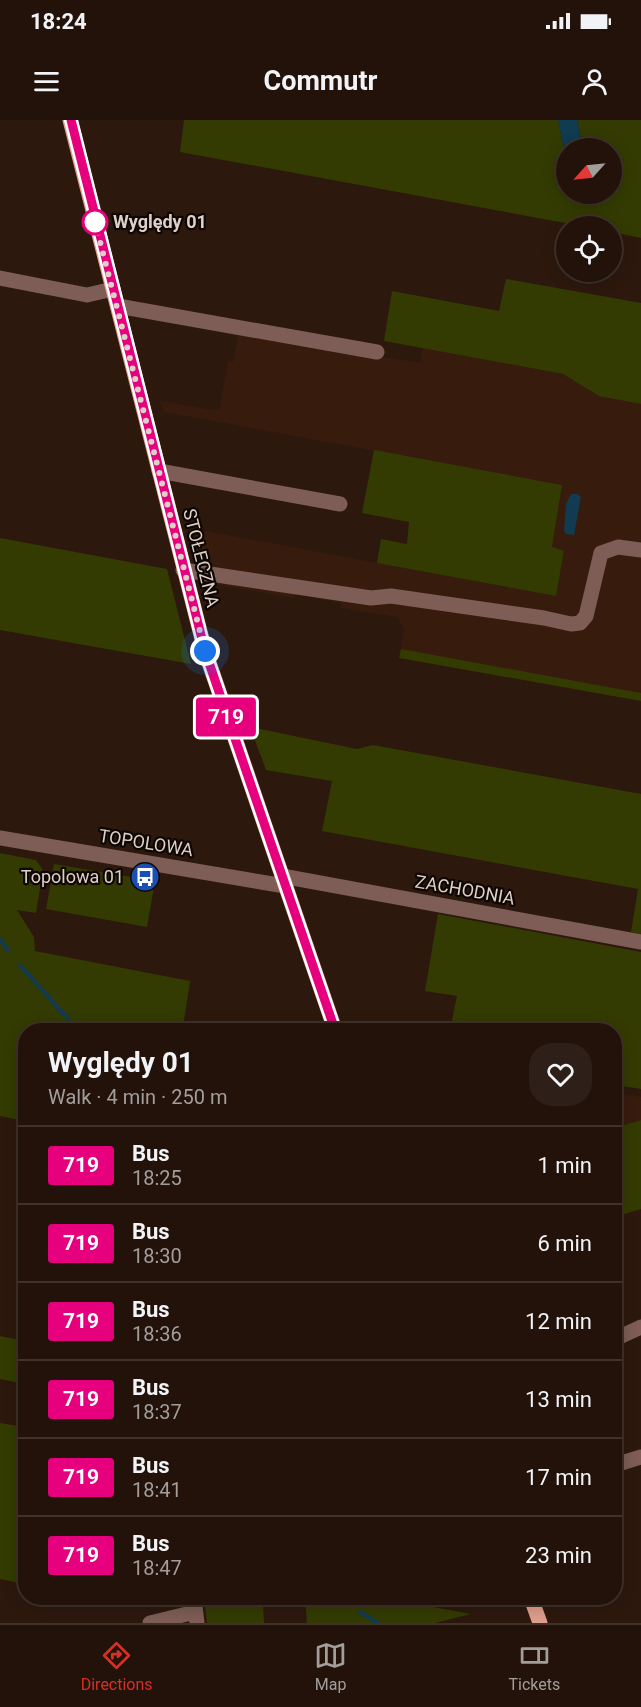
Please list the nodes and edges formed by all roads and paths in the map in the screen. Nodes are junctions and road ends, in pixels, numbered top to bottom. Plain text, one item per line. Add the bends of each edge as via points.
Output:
1 (70, 120) edge
2 (0, 278) edge
3 (113, 289) junction
4 (118, 306) junction
5 (377, 352) dead end
6 (159, 471) junction
7 (340, 504) dead end
8 (641, 550) edge
9 (183, 570) junction
10 (0, 838) edge
11 (283, 881) junction
12 (641, 942) edge
13 (333, 1023) edge
14 (641, 1327) edge
15 (622, 1336) edge
16 (641, 1457) edge
17 (622, 1463) edge
18 (534, 1605) edge
19 (195, 1611) edge
20 (150, 1623) edge
21 (540, 1623) edge

1 - 3 main road, STOŁECZNA
2 - 3 street via 87,295
3 - 4 main road, STOŁECZNA
4 - 5 street
4 - 6 main road, STOŁECZNA
6 - 7 street
6 - 9 main road, STOŁECZNA
8 - 9 street via 618,547 601,553 586,616 580,623 571,624
9 - 11 main road, STOŁECZNA via 222,705
10 - 11 street, TOPOLOWA
11 - 12 street, ZACHODNIA
11 - 13 main road, STOŁECZNA
14 - 15 street
16 - 17 street
18 - 21 main road
19 - 20 street

